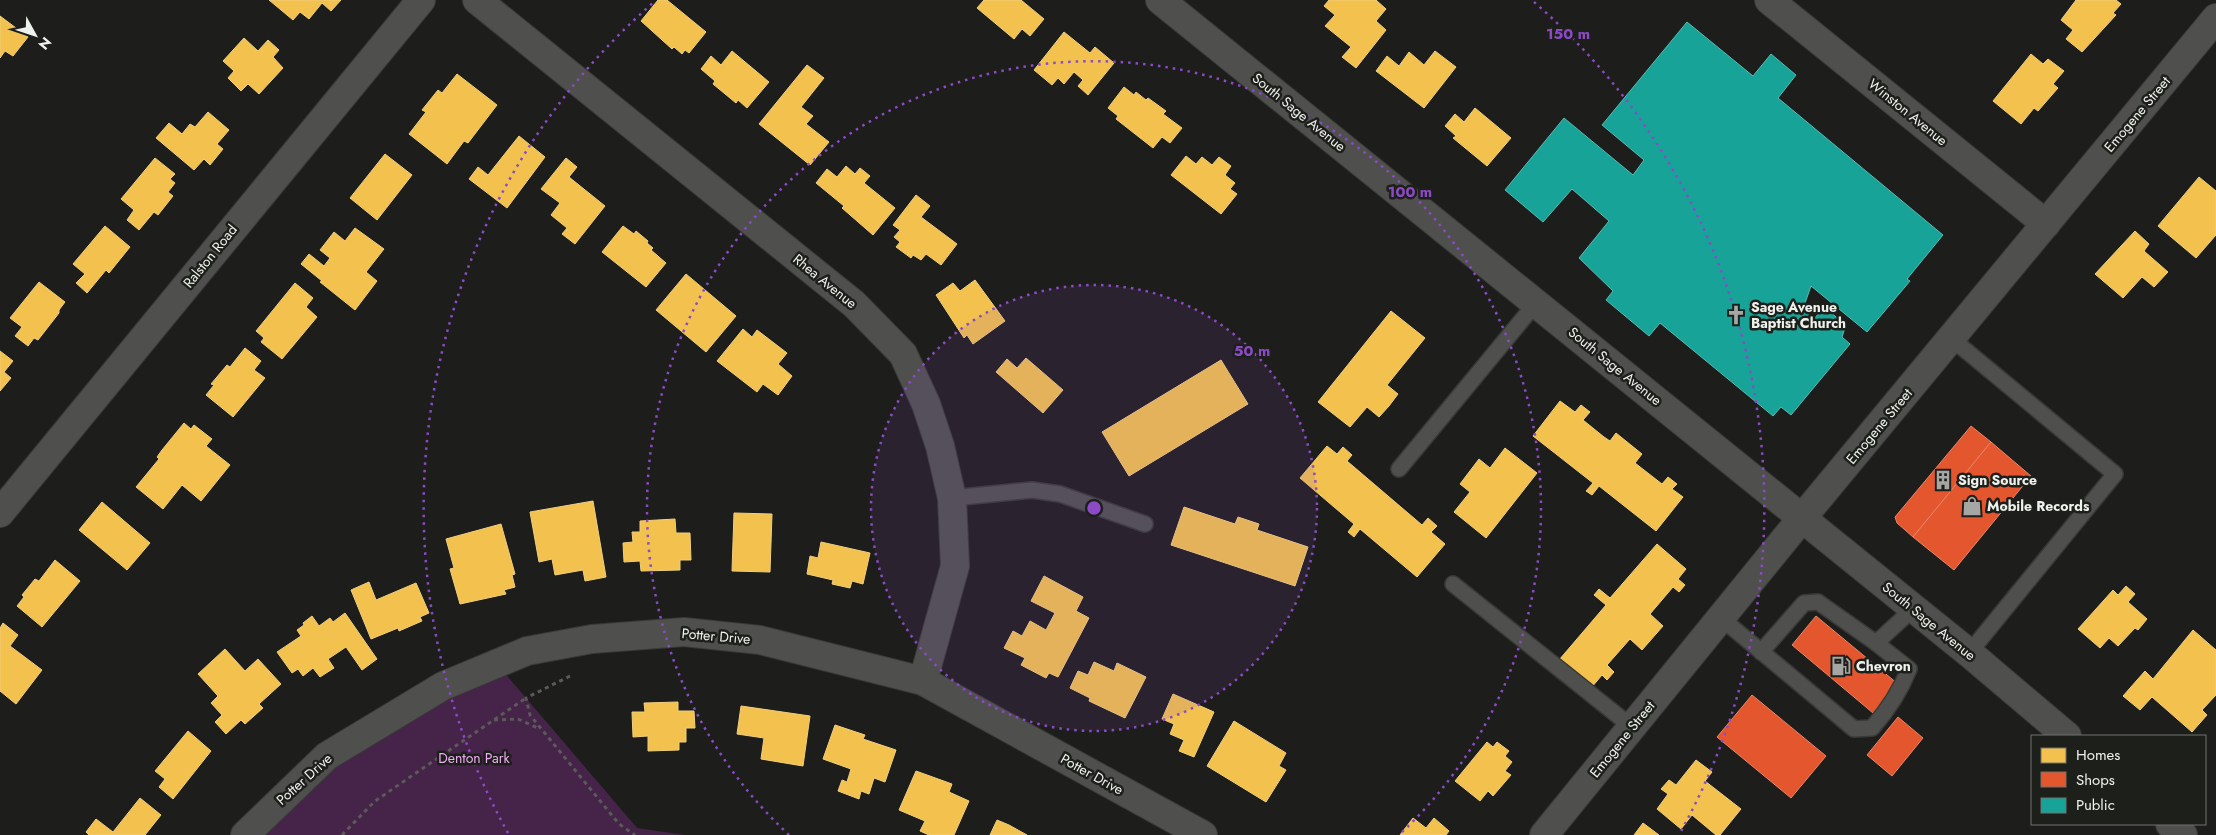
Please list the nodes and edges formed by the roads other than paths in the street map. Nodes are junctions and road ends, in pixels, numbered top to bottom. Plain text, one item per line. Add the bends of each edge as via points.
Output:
1 (421, 0) edge
2 (477, 0) edge
3 (1160, 0) edge
4 (1769, 0) edge
5 (2216, 18) edge
6 (2046, 224) junction
7 (1536, 303) junction
8 (1952, 339) junction
9 (1399, 469) dead end
10 (952, 498) junction
11 (0, 512) edge
12 (1802, 518) junction
13 (1145, 524) dead end
14 (1453, 584) dead end
15 (1914, 608) junction
16 (1721, 618) junction
17 (1876, 643) junction
18 (1761, 652) junction
19 (1969, 653) junction
20 (923, 681) junction
21 (1632, 727) junction
22 (2066, 735) edge
23 (2171, 825) edge
24 (245, 835) edge
25 (1203, 835) edge
26 (1544, 835) edge
27 (2183, 835) edge

1 - 11 street, Ralston Road
2 - 10 street, Rhea Avenue via 854,304 903,354 926,404
3 - 7 street, South Sage Avenue
4 - 6 street, Winston Avenue
5 - 6 street, Emogene Street
6 - 8 street, Emogene Street
7 - 9 lane
7 - 12 street, South Sage Avenue
8 - 12 street, Emogene Street
8 - 19 lane via 2115,474
10 - 13 lane via 1032,490 1060,494
10 - 20 street, Rhea Avenue via 955,566
12 - 15 street, South Sage Avenue
12 - 16 street, Emogene Street
14 - 21 lane
15 - 17 lane
15 - 19 street, South Sage Avenue
16 - 18 lane
16 - 21 street, Emogene Street
17 - 18 lane via 1818,602 1804,603
17 - 18 lane via 1909,670 1901,688 1872,728 1854,729
19 - 22 street, South Sage Avenue
20 - 24 street, Potter Drive via 760,640 684,632 592,639 527,651 444,686 327,756
20 - 25 street, Potter Drive
21 - 26 street, Emogene Street
23 - 27 street

